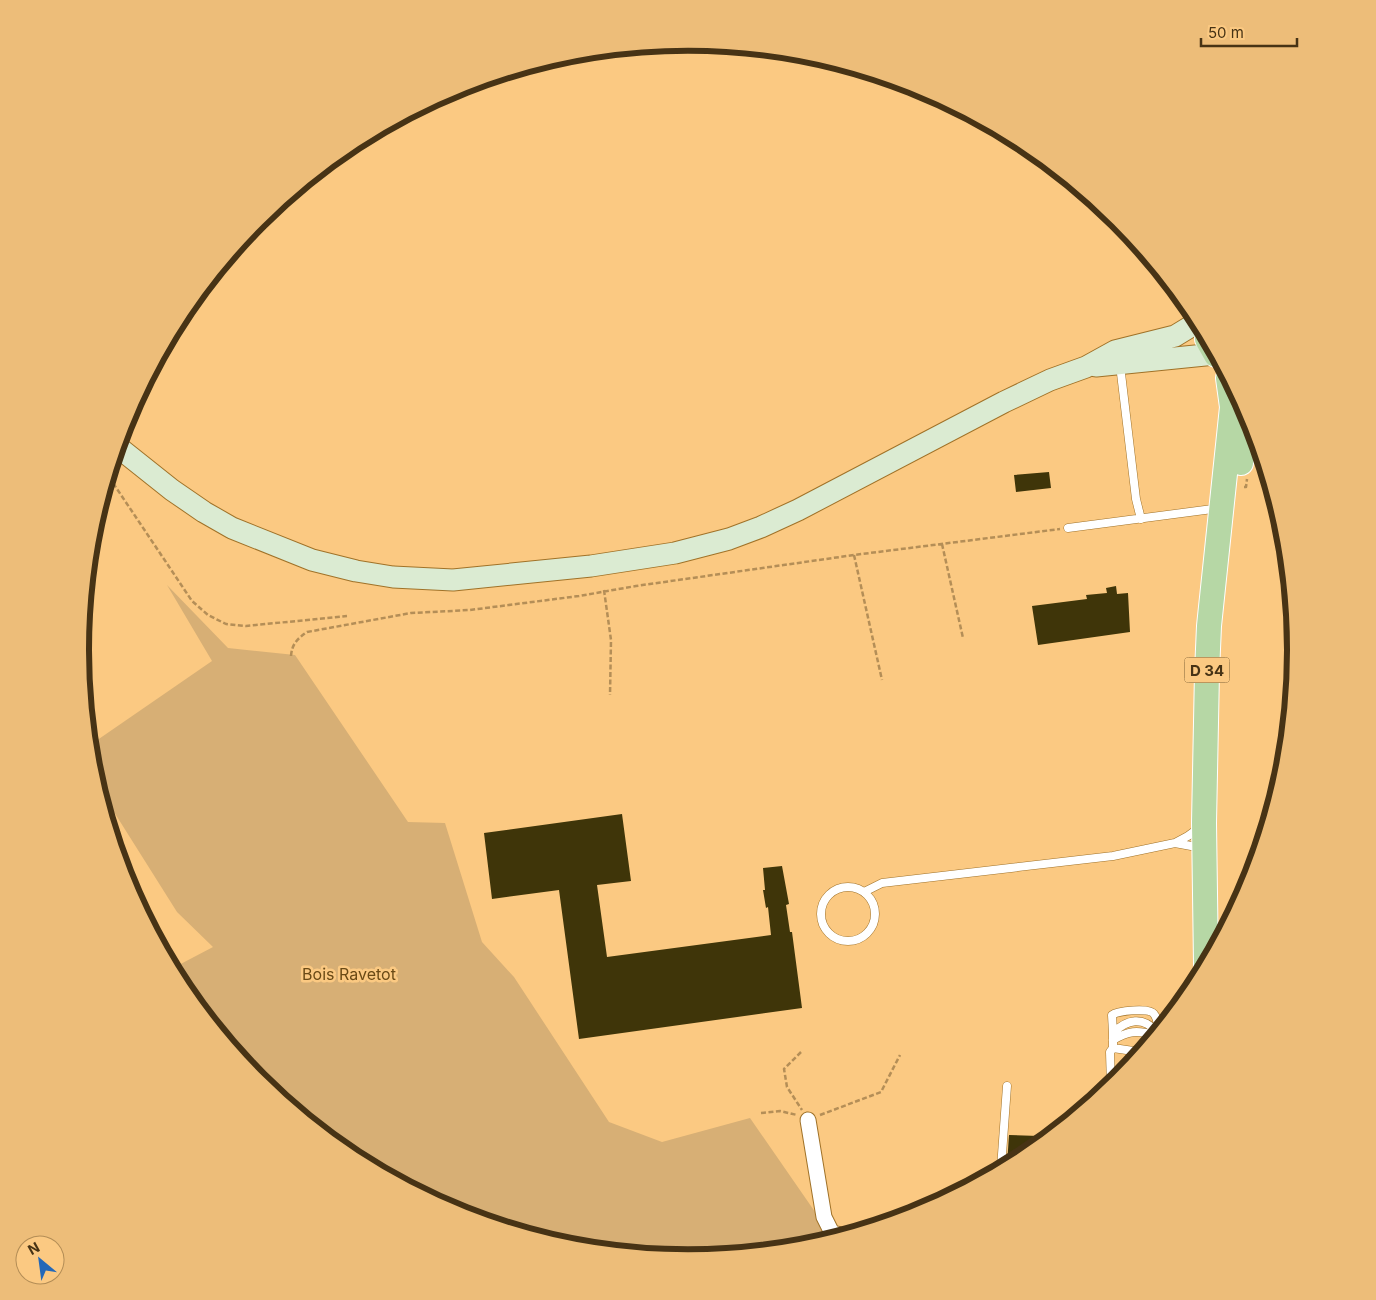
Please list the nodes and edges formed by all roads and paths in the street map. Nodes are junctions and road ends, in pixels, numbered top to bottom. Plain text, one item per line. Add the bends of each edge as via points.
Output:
1 (1191, 326) edge
2 (1206, 350) edge
3 (1120, 365) junction
4 (1086, 366) junction
5 (1231, 398) edge
6 (1246, 434) edge
7 (124, 451) edge
8 (113, 484) edge
9 (1221, 507) junction
10 (1141, 519) junction
11 (1068, 528) joint
12 (942, 544) junction
13 (854, 555) junction
14 (604, 590) junction
15 (347, 616) dead end
16 (963, 638) dead end
17 (291, 656) dead end
18 (882, 680) dead end
19 (610, 695) dead end
20 (1204, 823) junction
21 (1175, 843) junction
22 (1204, 849) junction
23 (864, 892) junction
24 (1219, 926) edge
25 (1203, 955) edge
26 (1156, 1023) edge
27 (1152, 1028) edge
28 (1113, 1040) junction
29 (1134, 1049) edge
30 (801, 1052) dead end
31 (900, 1055) dead end
32 (1111, 1073) edge
33 (1007, 1086) dead end
34 (761, 1112) dead end
35 (808, 1120) junction
36 (1002, 1160) edge
37 (831, 1231) edge

1 - 4 main road via 1174,336 1115,351
2 - 3 main road
3 - 4 main road
3 - 10 lane
4 - 7 main road via 1019,394 798,510 729,539 675,553 591,566 453,580 393,577 356,571 312,560 273,545 204,512
5 - 9 main road, D 34
6 - 24 main road, D 34 via 1222,627
8 - 15 path via 192,600 208,616 226,624 246,626
9 - 10 lane
9 - 20 main road, D 34 via 1209,626
10 - 11 lane
11 - 12 path
12 - 13 path
12 - 16 path
13 - 14 path
13 - 18 path
14 - 17 path via 470,610 411,613 307,632 292,647
14 - 19 path via 611,640
20 - 21 lane
20 - 22 main road, D 34
21 - 22 lane
21 - 23 lane via 1113,856 882,883
22 - 25 main road, D 34
23 - 23 lane via 856,888 840,888 826,899 821,915 827,931 833,936 851,941 867,933 875,917 874,907
26 - 28 lane via 1155,1014 1150,1010 1117,1011 1112,1015
27 - 28 lane via 1145,1022 1126,1022
28 - 29 lane
28 - 32 lane
30 - 35 path via 784,1069 788,1086
31 - 35 path via 881,1092
33 - 36 lane
34 - 35 path via 794,1113
35 - 37 street via 824,1217

